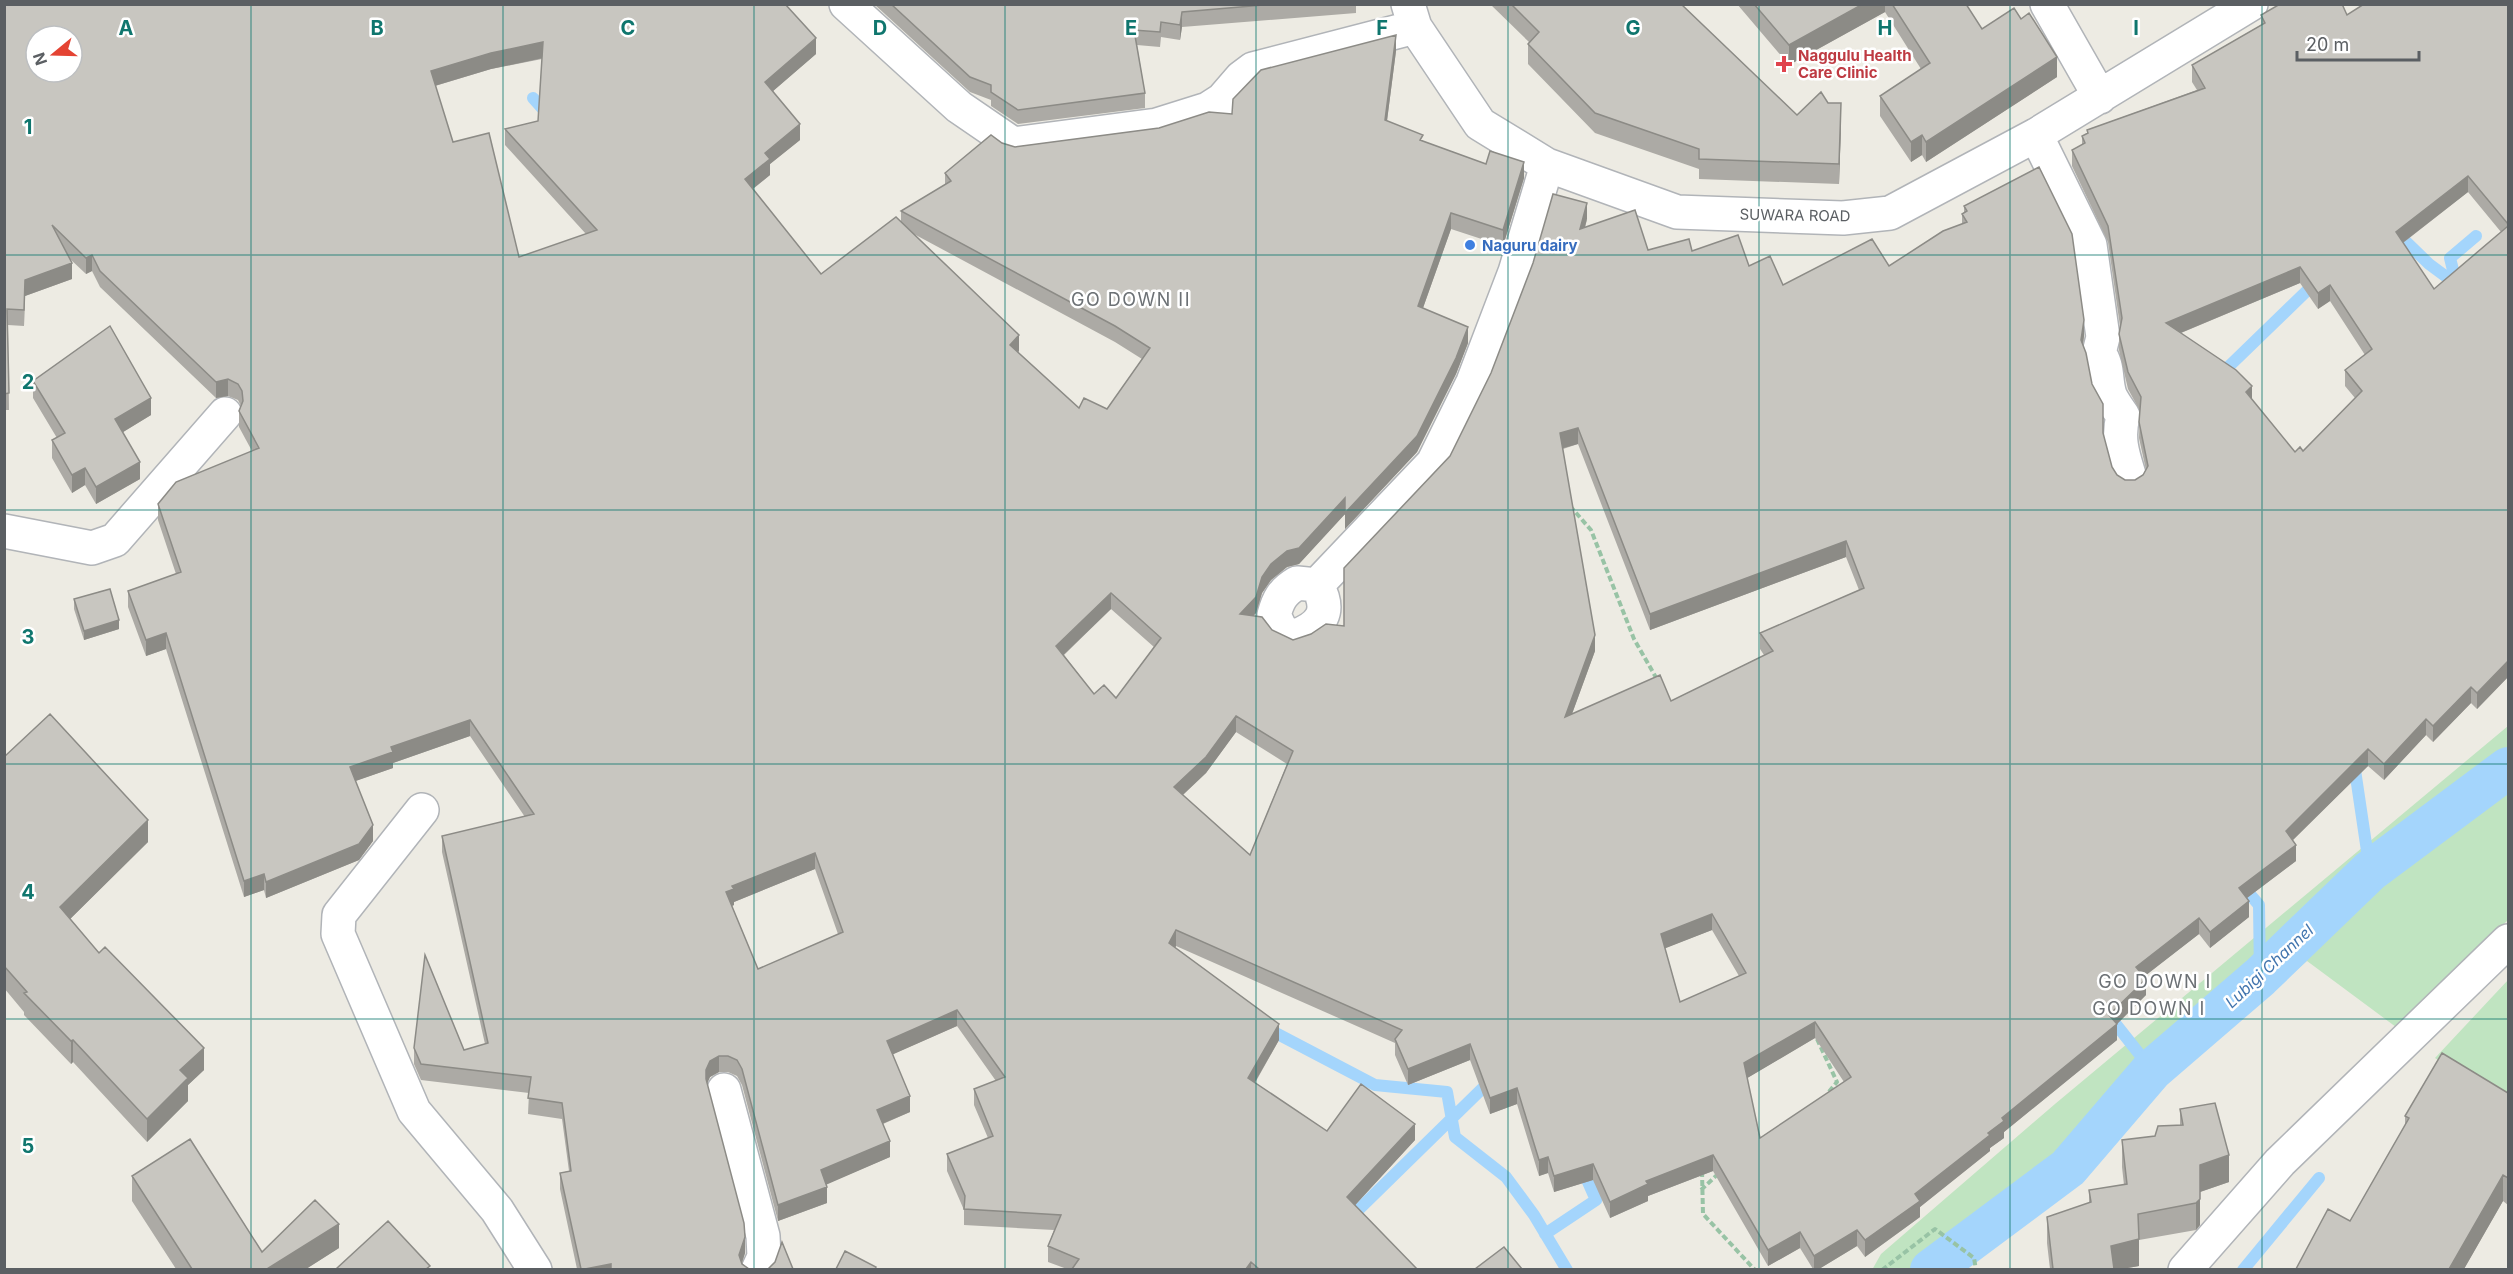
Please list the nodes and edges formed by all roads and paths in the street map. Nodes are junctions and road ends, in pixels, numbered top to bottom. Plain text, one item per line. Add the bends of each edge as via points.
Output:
1 (846, 4) edge
2 (2047, 4) edge
3 (2251, 4) edge
4 (1411, 16) edge
5 (2100, 97) junction
6 (2036, 135) junction
7 (1548, 165) junction
8 (225, 414) dead end
9 (2130, 478) edge
10 (1564, 499) edge
11 (4, 531) edge
12 (1317, 585) dead end
13 (1662, 688) edge
14 (422, 810) dead end
15 (2508, 941) edge
16 (1814, 1034) edge
17 (724, 1090) dead end
18 (1823, 1098) edge
19 (1702, 1168) edge
20 (1720, 1172) edge
21 (1701, 1190) junction
22 (535, 1269) edge
23 (758, 1269) edge
24 (1755, 1269) edge
25 (1882, 1269) edge
26 (1976, 1269) edge
27 (2185, 1269) edge

1 - 4 street via 959,107 1013,144 1157,125 1208,109 1253,69
2 - 5 street
3 - 5 street, SUWARA ROAD
4 - 7 street, SUWARA ROAD via 1480,124
5 - 6 street, SUWARA ROAD
6 - 7 street, SUWARA ROAD via 1890,213 1843,218 1677,212
6 - 9 street via 2090,245 2103,337 2099,353 2107,364 2110,395 2123,416 2119,444
7 - 12 street via 1515,273 1473,382 1432,463
8 - 11 street via 115,540 92,548
10 - 13 path via 1591,530 1634,639
14 - 22 street via 339,915 338,934 414,1111 496,1210
15 - 27 street via 2280,1162
16 - 18 path via 1837,1083
17 - 23 street via 763,1236 764,1257
19 - 21 path
20 - 21 path
21 - 24 path via 1703,1214
25 - 26 path via 1935,1229 1974,1257

